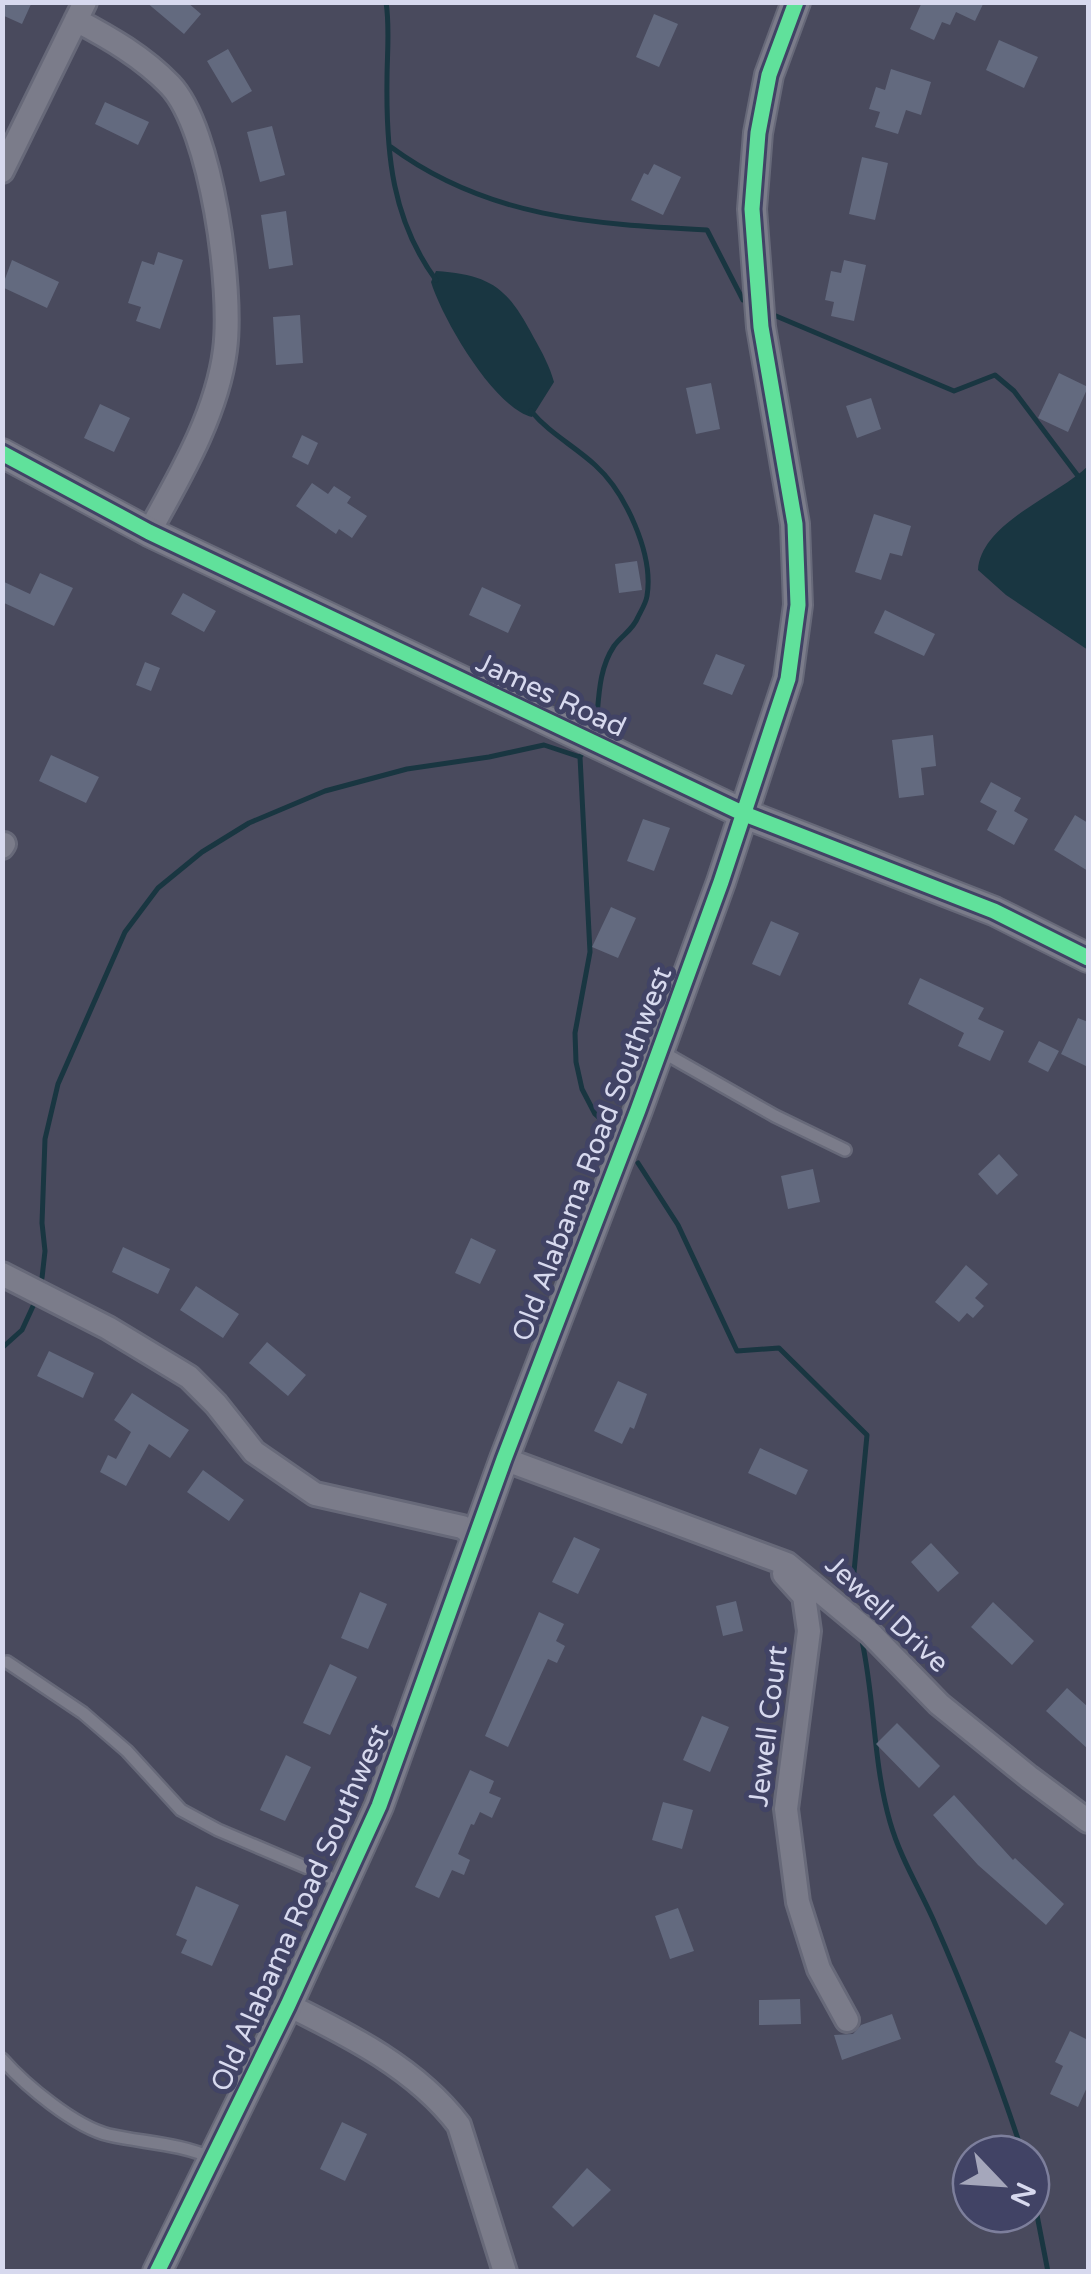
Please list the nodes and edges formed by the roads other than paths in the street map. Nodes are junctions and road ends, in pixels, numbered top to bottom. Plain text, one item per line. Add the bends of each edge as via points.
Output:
1 (796, 2) edge
2 (80, 12) edge
3 (2, 171) edge
4 (2, 453) edge
5 (149, 532) junction
6 (742, 813) junction
7 (1088, 958) edge
8 (658, 1049) junction
9 (844, 1150) dead end
10 (2, 1274) edge
11 (504, 1459) junction
12 (477, 1536) junction
13 (772, 1560) junction
14 (7, 1662) dead end
15 (1088, 1821) edge
16 (343, 1883) junction
17 (288, 2005) junction
18 (847, 2020) dead end
19 (3, 2064) edge
20 (215, 2159) junction
21 (157, 2272) edge
22 (505, 2272) edge

1 - 6 street, Old Alabama Road Southwest via 769,75 752,209 761,327 794,524 798,605 788,679
2 - 3 street
2 - 5 street via 172,87 192,123 228,286 225,352 198,444
4 - 5 street, James Road
5 - 6 street, James Road
6 - 7 street, James Road via 994,911
6 - 8 street, Old Alabama Road Southwest
8 - 9 lane
8 - 11 street, Old Alabama Road Southwest
10 - 12 street via 189,1376 254,1452 314,1494 462,1526
11 - 12 street, Old Alabama Road Southwest
11 - 13 street, Jewell Drive
12 - 16 street, Old Alabama Road Southwest via 379,1806
13 - 15 street, Jewell Drive via 823,1591 940,1704
13 - 18 street, Jewell Court via 804,1596 810,1631 786,1809 798,1902 819,1969
14 - 16 lane via 83,1713 181,1810
16 - 17 street, Old Alabama Road Southwest
17 - 20 street, Old Alabama Road Southwest
17 - 22 street via 380,2055 444,2105 458,2124
19 - 20 lane via 69,2117 102,2134 190,2148
20 - 21 street, Old Alabama Road Southwest

